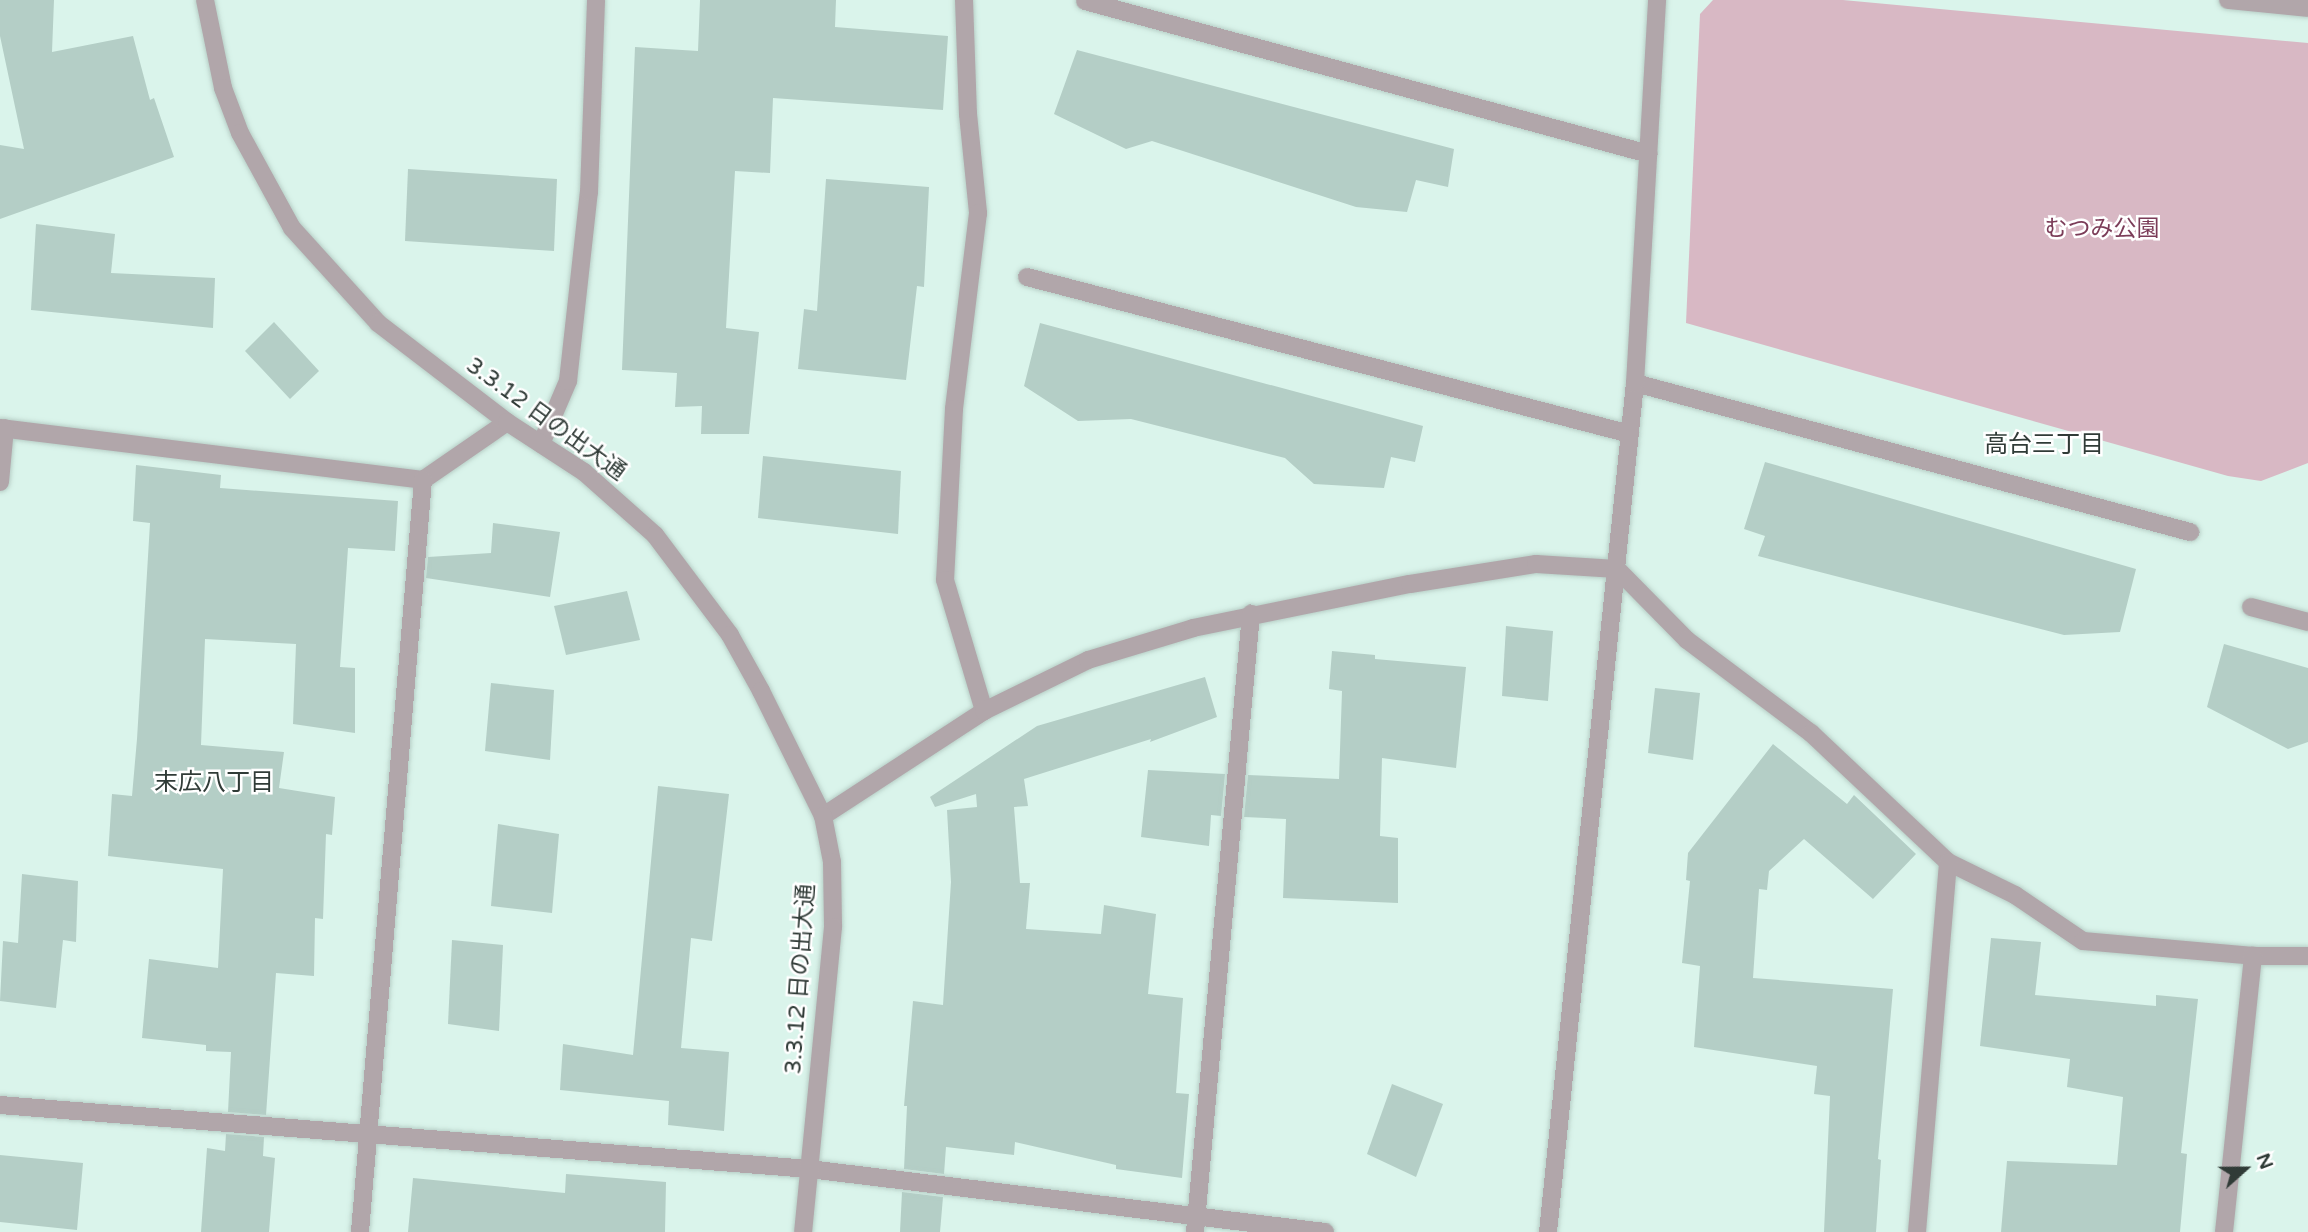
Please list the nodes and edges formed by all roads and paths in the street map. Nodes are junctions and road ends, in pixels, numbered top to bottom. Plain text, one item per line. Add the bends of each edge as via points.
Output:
1 (205, 0) edge
2 (596, 0) edge
3 (964, 0) edge
4 (1657, 0) edge
5 (2228, 0) edge
6 (1085, 1) edge
7 (2308, 8) edge
8 (1649, 154) junction
9 (1027, 277) dead end
10 (1635, 383) junction
11 (507, 422) junction
12 (2, 428) edge
13 (1630, 434) junction
14 (541, 444) junction
15 (423, 480) junction
16 (0, 482) edge
17 (2190, 532) dead end
18 (1617, 569) junction
19 (2251, 607) dead end
20 (1251, 614) junction
21 (2308, 622) edge
22 (984, 711) junction
23 (823, 816) junction
24 (1948, 862) junction
25 (2253, 956) junction
26 (2308, 956) edge
27 (0, 1105) edge
28 (369, 1134) junction
29 (809, 1169) junction
30 (1196, 1225) edge
31 (360, 1232) edge
32 (803, 1232) edge
33 (1325, 1232) edge
34 (1548, 1232) edge
35 (1916, 1232) edge
36 (2224, 1232) edge

1 - 11 street, 3.3.12 日の出大通 via 223,88 240,133 292,228 378,323
2 - 14 street via 589,192 568,381
3 - 22 street via 978,213 954,409 945,580
4 - 8 street
5 - 7 street
6 - 8 street
8 - 10 street
9 - 13 street
10 - 13 street
10 - 17 street
11 - 14 street, 3.3.12 日の出大通
11 - 15 street
12 - 15 street
12 - 16 street
13 - 18 street
14 - 23 street, 3.3.12 日の出大通 via 584,472 655,535 691,580 730,635
15 - 28 street
18 - 20 street via 1536,564
18 - 24 street via 1687,640 1811,733
18 - 34 street
19 - 21 street
20 - 22 street via 1088,660
20 - 30 street
22 - 23 street
23 - 29 street, 3.3.12 日の出大通 via 832,862 833,926
24 - 25 street via 2015,895 2083,941
24 - 35 street
25 - 26 street
25 - 36 street
27 - 28 street
28 - 29 street
28 - 31 street
29 - 30 street
29 - 32 street, 3.3.12 日の出大通
30 - 33 street

